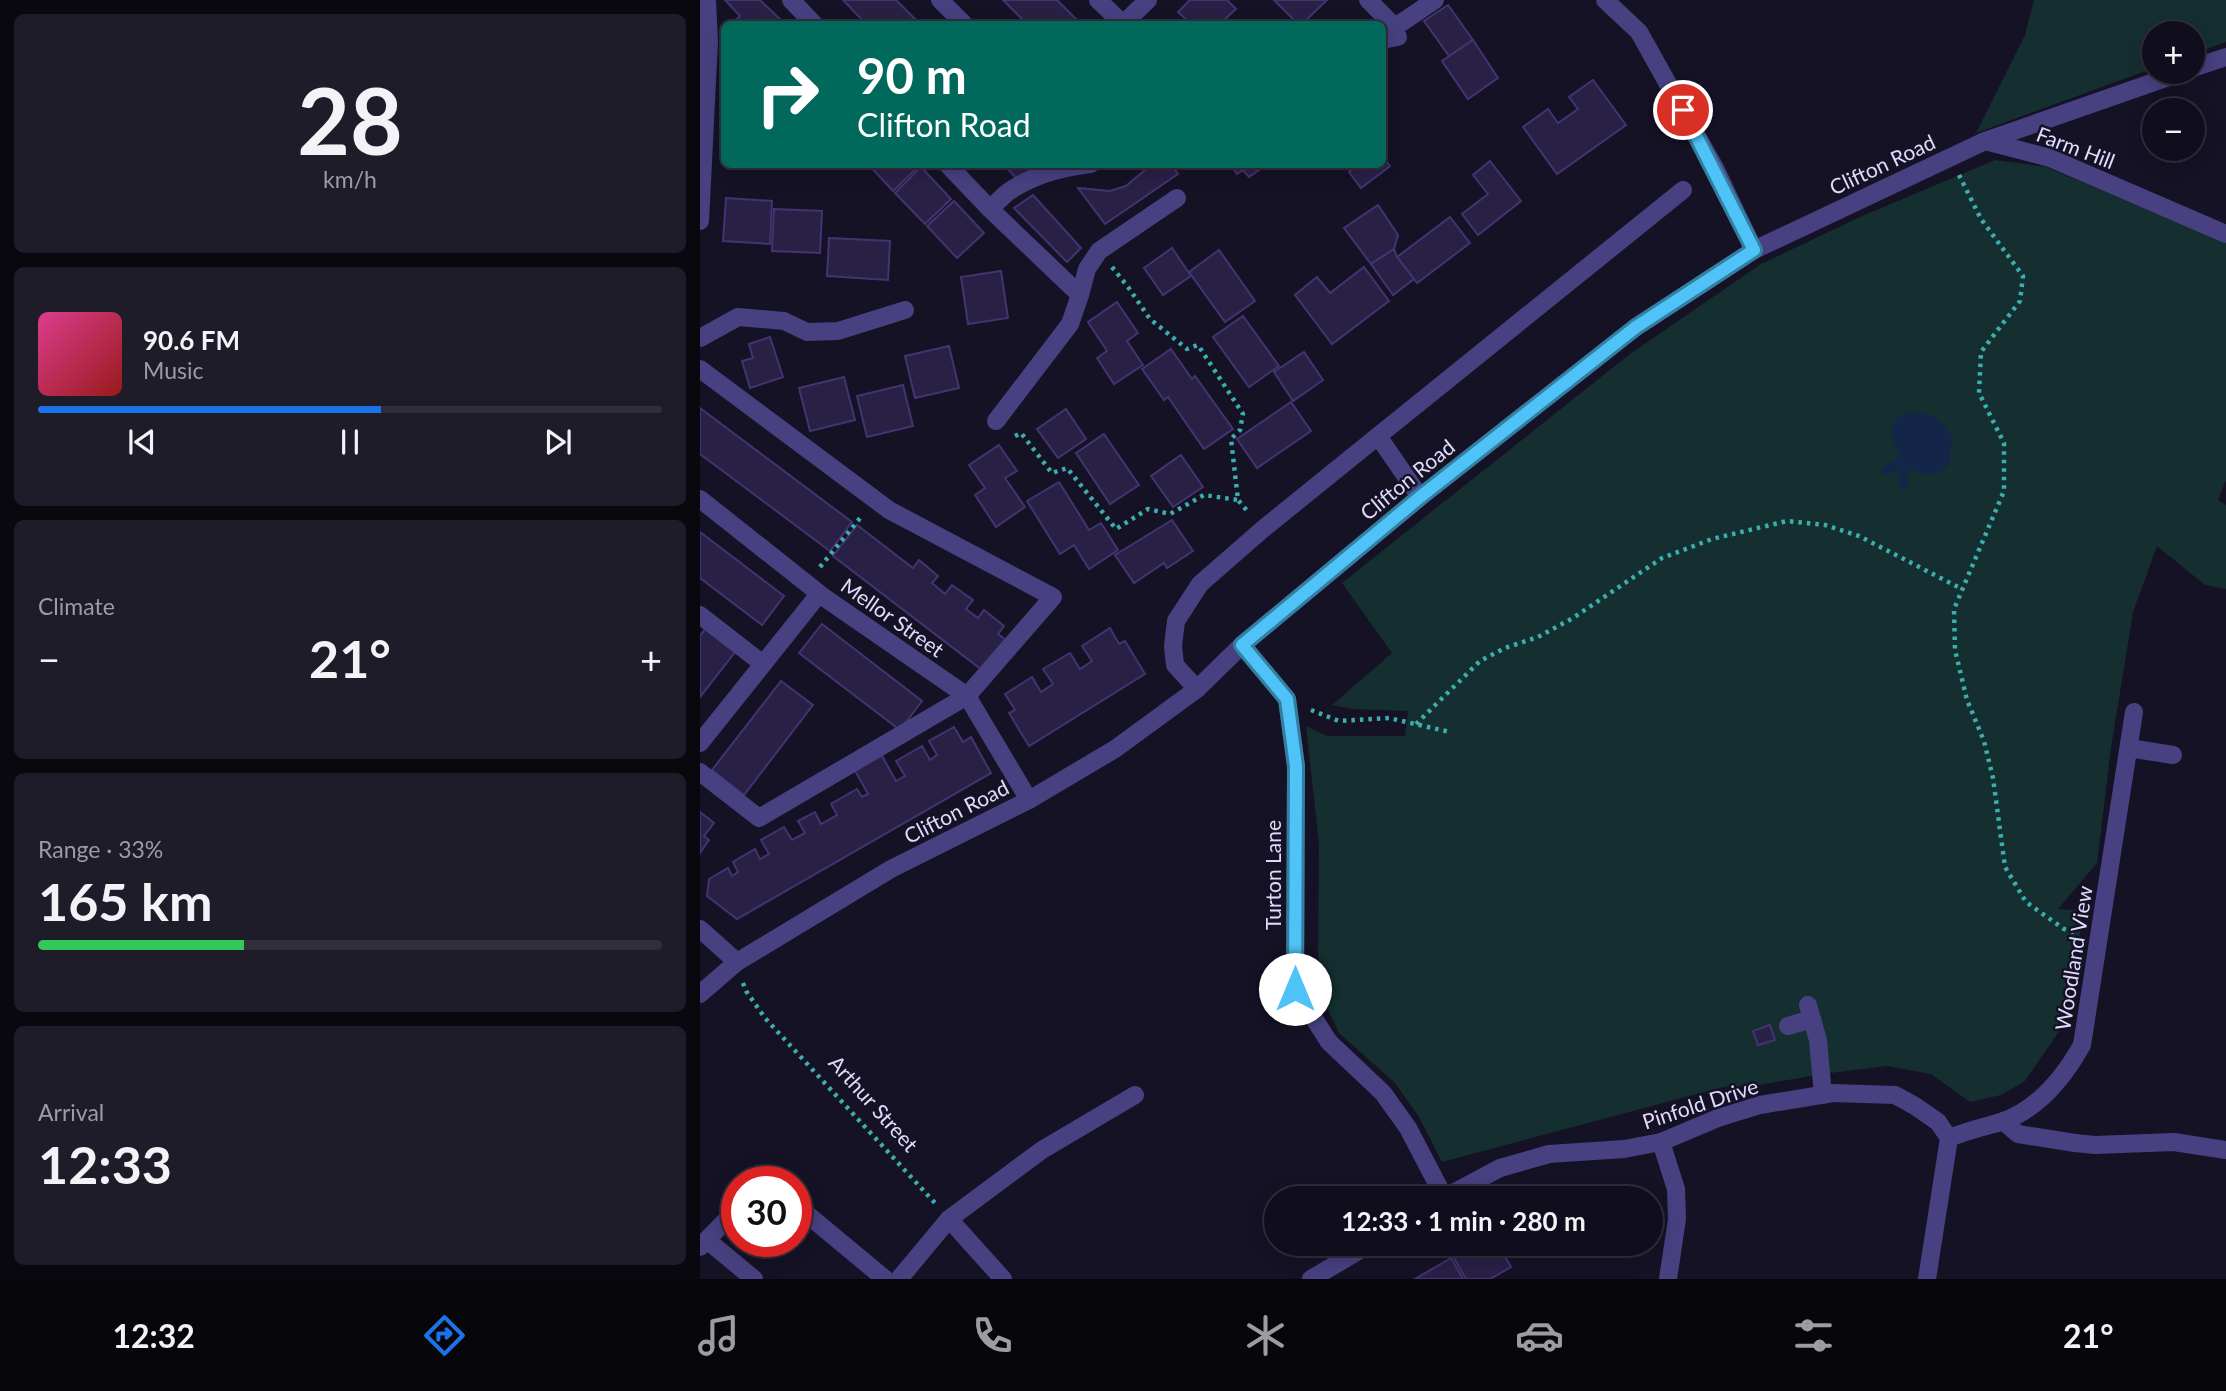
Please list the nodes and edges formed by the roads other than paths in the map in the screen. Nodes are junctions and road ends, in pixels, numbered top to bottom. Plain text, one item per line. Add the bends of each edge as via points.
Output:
1 (707, 0) edge
2 (791, 0) edge
3 (940, 0) edge
4 (1098, 0) edge
5 (1148, 0) edge
6 (1368, 0) edge
7 (1435, 0) edge
8 (1605, 0) edge
9 (811, 21) edge
10 (961, 21) edge
11 (1120, 21) edge
12 (1126, 21) edge
13 (1382, 21) edge
14 (1392, 35) edge
15 (709, 42) junction
16 (721, 56) edge
17 (2226, 57) edge
18 (2205, 64) edge
19 (2149, 84) edge
20 (1985, 141) junction
21 (951, 168) edge
22 (1064, 168) edge
23 (1683, 190) dead end
24 (1177, 198) dead end
25 (990, 209) junction
26 (700, 221) edge
27 (2226, 234) edge
28 (1754, 250) junction
29 (1080, 295) junction
30 (905, 310) dead end
31 (700, 338) edge
32 (700, 369) edge
33 (996, 421) road end
34 (1378, 436) junction
35 (1420, 497) junction
36 (700, 499) edge
37 (813, 589) junction
38 (700, 615) edge
39 (1242, 645) junction
40 (763, 664) junction
41 (1197, 689) junction
42 (967, 696) junction
43 (2134, 712) dead end
44 (700, 743) edge
45 (2129, 748) junction
46 (2173, 755) dead end
47 (700, 772) edge
48 (1029, 800) junction
49 (700, 929) edge
50 (737, 962) junction
51 (700, 994) edge
52 (1788, 1027) dead end
53 (1135, 1095) dead end
54 (1823, 1095) junction
55 (2003, 1121) junction
56 (1949, 1138) junction
57 (1661, 1143) junction
58 (2226, 1150) edge
59 (1437, 1186) edge
60 (1466, 1186) edge
61 (812, 1218) edge
62 (949, 1219) junction
63 (721, 1225) edge
64 (703, 1243) edge
65 (1350, 1256) edge
66 (754, 1279) edge
67 (885, 1279) edge
68 (900, 1279) edge
69 (1003, 1279) edge
70 (1311, 1279) edge
71 (1668, 1279) edge
72 (1927, 1279) edge

1 - 15 street
2 - 9 street
3 - 10 street
4 - 11 street
5 - 12 street
6 - 13 street
7 - 14 street
8 - 28 street via 1639,32 1716,170
15 - 16 street
15 - 26 street
17 - 18 street
19 - 20 street, Clifton Road
20 - 27 street, Farm Hill via 2050,158
20 - 28 street, Clifton Road
21 - 25 street
22 - 25 street via 1011,190
23 - 34 street
24 - 29 street via 1099,251
25 - 29 street
28 - 35 street, Clifton Road via 1636,327
29 - 33 street via 1070,324
30 - 31 street via 838,331 807,332 784,321 738,317
32 - 42 street via 888,510 1053,597
34 - 35 street
34 - 41 street via 1200,584 1176,621 1173,646 1175,665
35 - 39 street, Clifton Road
36 - 37 street, Mellor Street
37 - 40 street
37 - 42 street, Mellor Street
38 - 40 street
39 - 41 street, Clifton Road
39 - 59 street, Turton Lane via 1287,699 1296,766 1295,989 1329,1042 1382,1093 1408,1128
40 - 44 street
41 - 48 street, Clifton Road via 1115,749
42 - 47 street via 759,818
42 - 48 street, Mellor Street
43 - 45 street, Woodland View
45 - 46 street
45 - 55 street, Woodland View via 2082,1045 2067,1072 2029,1107
48 - 50 street, Clifton Road via 891,869
49 - 50 street
50 - 51 street, Clifton Road
52 - 54 street via 1810,1012 1818,1040
53 - 62 street via 1042,1150
54 - 56 street, Pinfold Drive via 1895,1095 1938,1122
54 - 57 street, Pinfold Drive via 1760,1105
55 - 56 street, Woodland View
55 - 58 street via 2018,1134 2075,1143 2175,1142
56 - 72 street
57 - 60 street, Pinfold Drive via 1549,1154 1500,1168
57 - 71 street via 1676,1189 1677,1219
61 - 67 street
62 - 68 street
62 - 69 street
63 - 64 street
64 - 66 street
65 - 70 street

